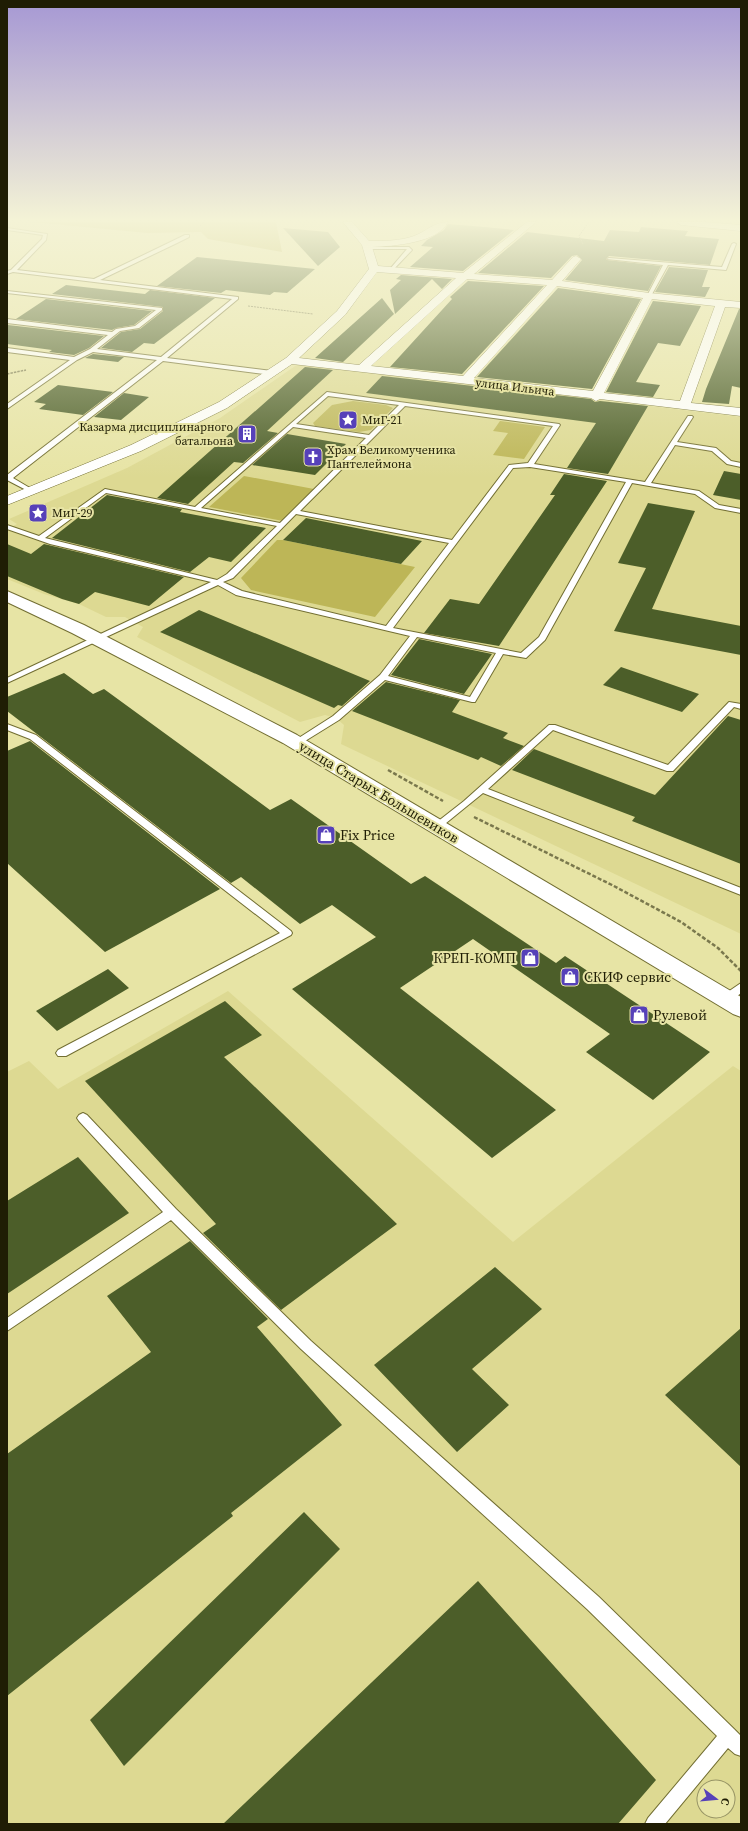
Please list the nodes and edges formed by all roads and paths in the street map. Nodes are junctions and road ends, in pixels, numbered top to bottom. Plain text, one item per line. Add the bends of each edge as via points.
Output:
1 (146, 307) edge
2 (226, 307) edge
3 (261, 307) edge
4 (344, 307) edge
5 (430, 307) edge
6 (533, 307) edge
7 (643, 307) edge
8 (719, 307) edge
9 (337, 316) junction
10 (7, 321) edge
11 (114, 334) junction
12 (7, 350) edge
13 (92, 350) junction
14 (75, 359) junction
15 (162, 359) junction
16 (290, 360) junction
17 (361, 369) junction
18 (272, 373) junction
19 (465, 381) junction
20 (596, 397) junction
21 (404, 404) junction
22 (684, 406) junction
23 (7, 407) edge
24 (741, 412) edge
25 (690, 417) dead end
26 (292, 425) junction
27 (371, 437) junction
28 (674, 443) junction
29 (530, 465) junction
30 (741, 465) edge
31 (7, 478) edge
32 (630, 481) junction
33 (647, 484) junction
34 (32, 491) junction
35 (7, 501) edge
36 (196, 509) junction
37 (741, 511) edge
38 (296, 512) junction
39 (282, 525) junction
40 (7, 527) edge
41 (40, 539) junction
42 (453, 542) junction
43 (218, 582) junction
44 (7, 596) edge
45 (388, 629) junction
46 (415, 635) junction
47 (95, 638) junction
48 (501, 652) junction
49 (383, 677) junction
50 (7, 681) edge
51 (741, 707) edge
52 (7, 727) edge
53 (297, 743) junction
54 (483, 790) junction
55 (437, 826) junction
56 (741, 892) edge
57 (736, 998) edge
58 (62, 1053) dead end
59 (84, 1118) dead end
60 (172, 1213) junction
61 (7, 1325) edge
62 (728, 1735) junction
63 (741, 1748) edge
64 (654, 1824) edge

1 - 11 lane via 160,309 137,327 118,330
2 - 15 lane
3 - 9 path
4 - 9 street
5 - 17 street
6 - 19 street
7 - 20 street
8 - 22 street
9 - 16 street
10 - 11 lane
11 - 13 lane
12 - 14 lane
13 - 14 lane
13 - 15 lane
14 - 23 lane
15 - 18 lane
15 - 31 lane
16 - 17 street, улица Ильича
16 - 18 street
17 - 19 street, улица Ильича
18 - 34 street via 223,405 136,448
19 - 20 street, улица Ильича
20 - 22 street, улица Ильича
21 - 26 lane via 327,394
21 - 27 lane
21 - 29 lane via 557,425
22 - 24 street, улица Ильича
25 - 28 lane
26 - 27 lane
26 - 36 lane
27 - 38 lane
28 - 30 lane via 714,449 729,463
28 - 33 lane
29 - 32 lane
29 - 42 lane via 511,466
31 - 34 lane
32 - 33 lane
32 - 48 lane via 542,638 523,656
33 - 37 lane via 697,492 717,507
34 - 35 street
36 - 39 lane
36 - 41 lane via 105,491
38 - 39 lane
38 - 42 lane
39 - 43 lane via 230,576
40 - 41 lane
41 - 43 lane
42 - 45 lane
43 - 45 lane via 239,593
43 - 47 lane
44 - 47 street, улица Старых Большевиков
45 - 46 lane
46 - 48 lane
46 - 49 lane
47 - 50 lane
47 - 53 street, улица Старых Большевиков
48 - 49 lane via 472,700
49 - 53 lane via 336,718
51 - 54 lane via 732,704 670,769 552,728
52 - 58 lane via 33,737 287,933
53 - 55 street, улица Старых Большевиков
54 - 55 lane
54 - 56 lane
55 - 57 street, улица Старых Большевиков
59 - 60 lane
60 - 61 lane
60 - 62 lane via 306,1345 593,1603
62 - 63 lane
62 - 64 lane

